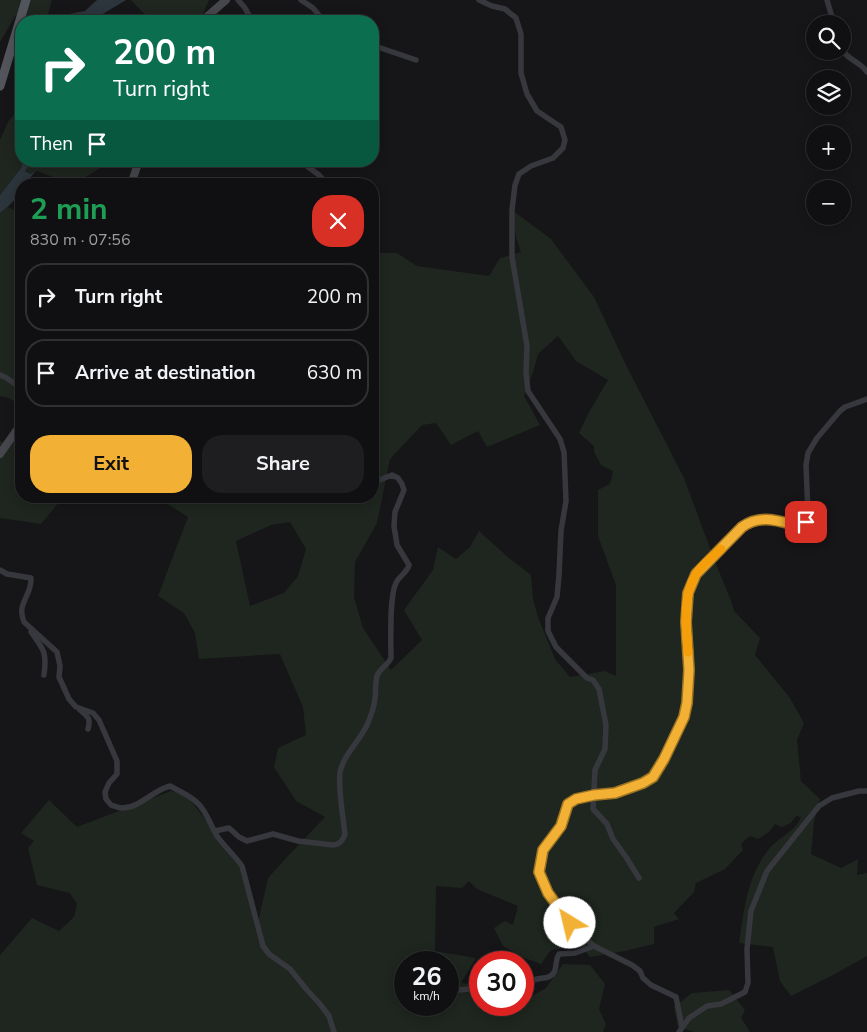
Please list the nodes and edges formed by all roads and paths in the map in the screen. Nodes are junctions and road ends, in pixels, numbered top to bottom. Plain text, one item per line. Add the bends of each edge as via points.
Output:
1 (26, 0) edge
2 (226, 0) edge
3 (238, 0) edge
4 (301, 0) edge
5 (479, 0) edge
6 (827, 0) edge
7 (21, 15) edge
8 (209, 15) edge
9 (249, 15) edge
10 (319, 15) edge
11 (831, 15) edge
12 (15, 36) edge
13 (379, 47) edge
14 (851, 59) edge
15 (416, 60) dead end
16 (867, 72) edge
17 (0, 86) edge
18 (308, 167) edge
19 (322, 178) edge
20 (0, 375) edge
21 (15, 384) edge
22 (867, 399) edge
23 (15, 433) edge
24 (0, 454) edge
25 (379, 480) edge
26 (0, 570) edge
27 (24, 622) junction
28 (44, 675) dead end
29 (76, 707) junction
30 (88, 729) dead end
31 (867, 791) edge
32 (594, 795) junction
33 (215, 831) junction
34 (639, 878) dead end
35 (594, 946) junction
36 (534, 980) edge
37 (680, 1029) edge
38 (334, 1032) edge

1 - 7 main road
2 - 8 street
3 - 9 street
4 - 10 street
5 - 32 street via 505,9 516,18 521,34 521,73 527,94 537,111 560,127 565,140 563,148 553,158 519,174 512,210 512,257 527,346 528,392 560,440 564,452 566,501 561,531 560,575 557,597 548,618 548,631 556,647 587,678 593,680 599,689 604,711 605,749 595,770
6 - 11 street
12 - 17 main road
13 - 15 street
14 - 16 street
18 - 19 street
20 - 21 street
22 - 32 street via 840,411 808,453 806,522 799,526 769,519 749,522 696,574 687,602 689,670 684,717 653,777 615,793
23 - 24 street
25 - 33 street via 392,475 402,484 404,490 395,512 394,526 397,545 409,565 396,582 392,597 391,658 377,677 367,725 345,758 341,772 343,839 338,845 298,841 273,834 247,840 230,828
26 - 27 street via 31,578 32,586 21,609
27 - 28 street via 45,651
27 - 29 street via 57,652 61,683
29 - 30 street via 89,717
29 - 33 street via 93,713 99,720 117,761 117,774 105,792 110,805 123,808 134,805 170,786 194,800
31 - 37 street via 832,798 819,806 767,871 751,911 745,992 721,1004 707,1006 689,1018
32 - 34 street via 593,809 607,824
32 - 35 street via 568,804 561,826 543,850 539,872 548,893 570,923
33 - 38 street via 242,866 263,946 268,954 290,969 320,1004 329,1016
35 - 36 street via 575,953 559,954 550,977
35 - 37 street via 632,965 651,985 676,997

